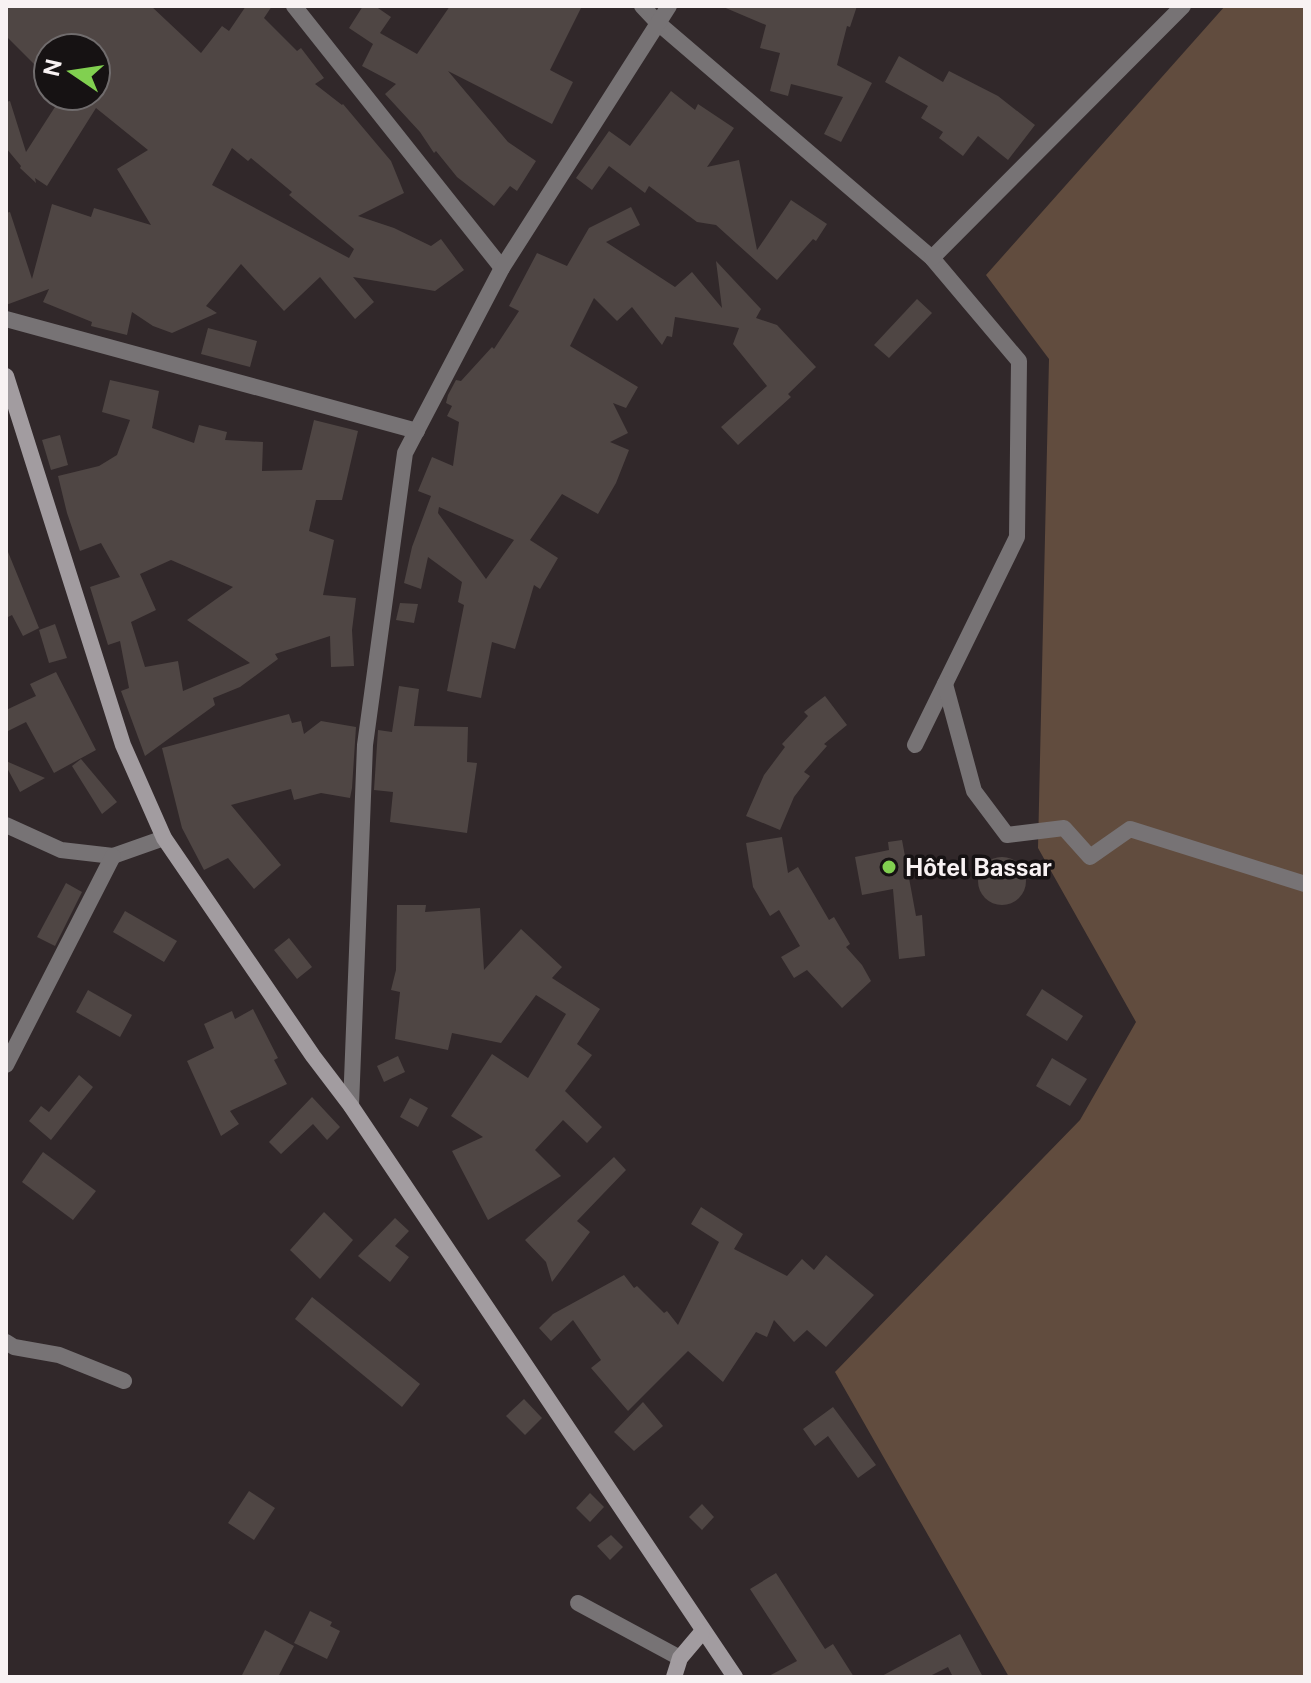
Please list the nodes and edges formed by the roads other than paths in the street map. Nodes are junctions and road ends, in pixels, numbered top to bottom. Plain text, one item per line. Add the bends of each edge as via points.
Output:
1 (294, 6) edge
2 (642, 6) edge
3 (669, 6) edge
4 (1183, 6) edge
5 (658, 23) junction
6 (932, 258) junction
7 (502, 268) junction
8 (6, 319) edge
9 (6, 376) edge
10 (417, 431) junction
11 (945, 684) junction
12 (915, 745) dead end
13 (6, 825) edge
14 (164, 838) junction
15 (113, 856) junction
16 (1305, 884) edge
17 (6, 1065) edge
18 (351, 1106) junction
19 (6, 1342) edge
20 (124, 1381) dead end
21 (578, 1603) dead end
22 (702, 1632) junction
23 (680, 1658) junction
24 (674, 1677) edge
25 (735, 1677) edge

1 - 7 street
2 - 5 street
3 - 5 street
4 - 6 street
5 - 6 street
5 - 7 street
6 - 11 street via 1019,361 1017,537
7 - 10 street
8 - 10 street
9 - 14 street via 123,745
10 - 18 street via 405,453 365,745
11 - 12 street
11 - 16 street via 974,791 1007,835 1064,828 1090,857 1130,829
13 - 15 street via 61,850
14 - 15 street
14 - 18 street
15 - 17 street
18 - 22 street
19 - 20 street via 59,1355
21 - 23 street
22 - 23 street
22 - 25 street
23 - 24 street

